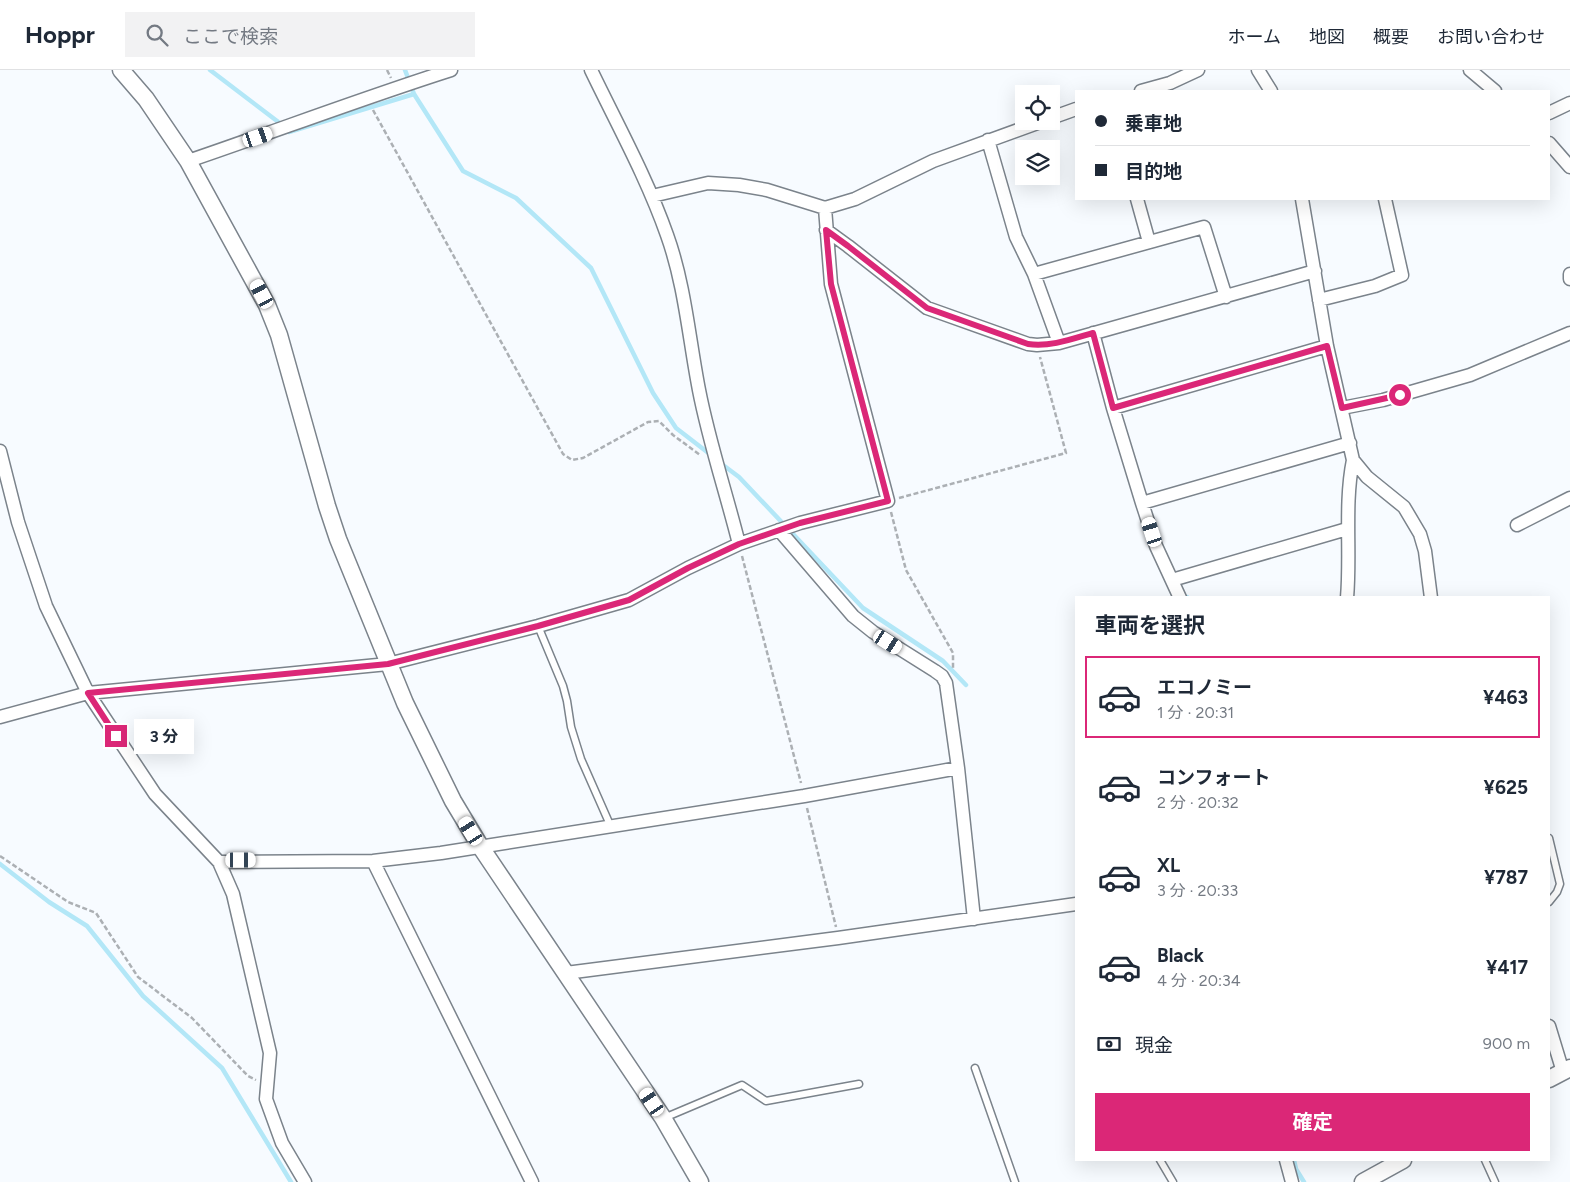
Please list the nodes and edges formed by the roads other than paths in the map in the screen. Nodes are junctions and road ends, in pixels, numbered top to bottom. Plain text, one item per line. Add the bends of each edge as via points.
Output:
1 (121, 70) edge
2 (451, 70) edge
3 (591, 70) edge
4 (1198, 70) edge
5 (1258, 70) edge
6 (1470, 70) edge
7 (1172, 87) edge
8 (1149, 90) edge
9 (1271, 90) edge
10 (1494, 90) edge
11 (1570, 103) edge
12 (1075, 110) edge
13 (1550, 113) edge
14 (1060, 115) edge
15 (1017, 130) edge
16 (988, 140) junction
17 (1550, 144) edge
18 (188, 161) junction
19 (1570, 167) edge
20 (652, 196) junction
21 (1137, 200) edge
22 (1303, 200) edge
23 (1385, 200) edge
24 (825, 208) junction
25 (826, 230) junction
26 (1149, 242) junction
27 (1314, 271) junction
28 (1034, 274) junction
29 (1570, 274) edge
30 (1570, 279) edge
31 (1226, 297) junction
32 (1320, 300) junction
33 (1093, 333) junction
34 (1570, 333) edge
35 (1059, 343) junction
36 (1327, 346) junction
37 (1113, 408) junction
38 (1342, 408) junction
39 (1350, 443) junction
40 (0, 451) edge
41 (1353, 460) junction
42 (1570, 498) edge
43 (1142, 502) junction
44 (1517, 525) dead end
45 (1347, 529) junction
46 (779, 530) junction
47 (739, 544) junction
48 (1172, 580) junction
49 (1179, 596) edge
50 (1347, 596) edge
51 (1431, 596) edge
52 (538, 626) junction
53 (388, 664) junction
54 (88, 693) junction
55 (0, 717) edge
56 (958, 768) junction
57 (611, 827) junction
58 (1550, 842) edge
59 (480, 846) junction
60 (372, 861) junction
61 (219, 862) junction
62 (1550, 901) edge
63 (1075, 904) edge
64 (974, 920) junction
65 (566, 973) junction
66 (1550, 1030) edge
67 (975, 1068) dead end
68 (1561, 1073) edge
69 (858, 1084) dead end
70 (663, 1118) junction
71 (1161, 1161) edge
72 (1286, 1161) edge
73 (1401, 1161) edge
74 (1485, 1161) edge
75 (305, 1182) edge
76 (532, 1182) edge
77 (700, 1182) edge
78 (1015, 1182) edge
79 (1173, 1182) edge
80 (1292, 1182) edge
81 (1363, 1182) edge
82 (1495, 1182) edge

1 - 18 street via 146,99
2 - 18 street
3 - 20 street
4 - 7 street
5 - 9 street
6 - 10 street
7 - 8 street
11 - 13 street
12 - 14 street
15 - 16 street
16 - 24 street via 933,161 854,199
16 - 28 street via 1016,237
17 - 19 street
18 - 53 street via 267,304 279,335 338,539
20 - 24 street via 708,183 739,184
20 - 47 street via 668,236 716,464
21 - 26 street
22 - 27 street
23 - 32 street via 1402,275 1375,286
24 - 25 street
25 - 35 street via 927,308 1028,344
25 - 46 street via 831,284 888,501
26 - 28 street
26 - 31 street via 1204,226
27 - 31 street
27 - 32 street
28 - 35 street
29 - 30 street
31 - 33 street
32 - 36 street
33 - 35 street
33 - 37 street
34 - 38 street via 1470,375
36 - 37 street
36 - 38 street
37 - 43 street
38 - 39 street
39 - 41 street
39 - 43 street
40 - 54 street via 18,522 46,606
41 - 45 street
41 - 51 street via 1367,477 1404,507 1420,534
42 - 44 street
43 - 48 street via 1156,546
45 - 48 street
45 - 50 street
46 - 47 street
46 - 56 street via 853,616 942,676 946,683
47 - 52 street via 629,600
48 - 49 street
52 - 53 street
52 - 57 lane via 567,701 581,759
53 - 54 street
53 - 59 street via 433,762
54 - 55 street
54 - 61 street via 155,794
56 - 57 street
56 - 64 street
57 - 59 street
58 - 62 lane via 1560,884
59 - 60 street
59 - 65 street
60 - 61 street
60 - 76 street
61 - 75 street via 234,894 270,1053 266,1099 282,1143
63 - 64 street
64 - 65 street
65 - 70 street
66 - 68 street
67 - 78 lane
69 - 70 lane via 766,1100 742,1085
70 - 77 street
71 - 79 lane
72 - 80 street
73 - 81 street
74 - 82 lane

